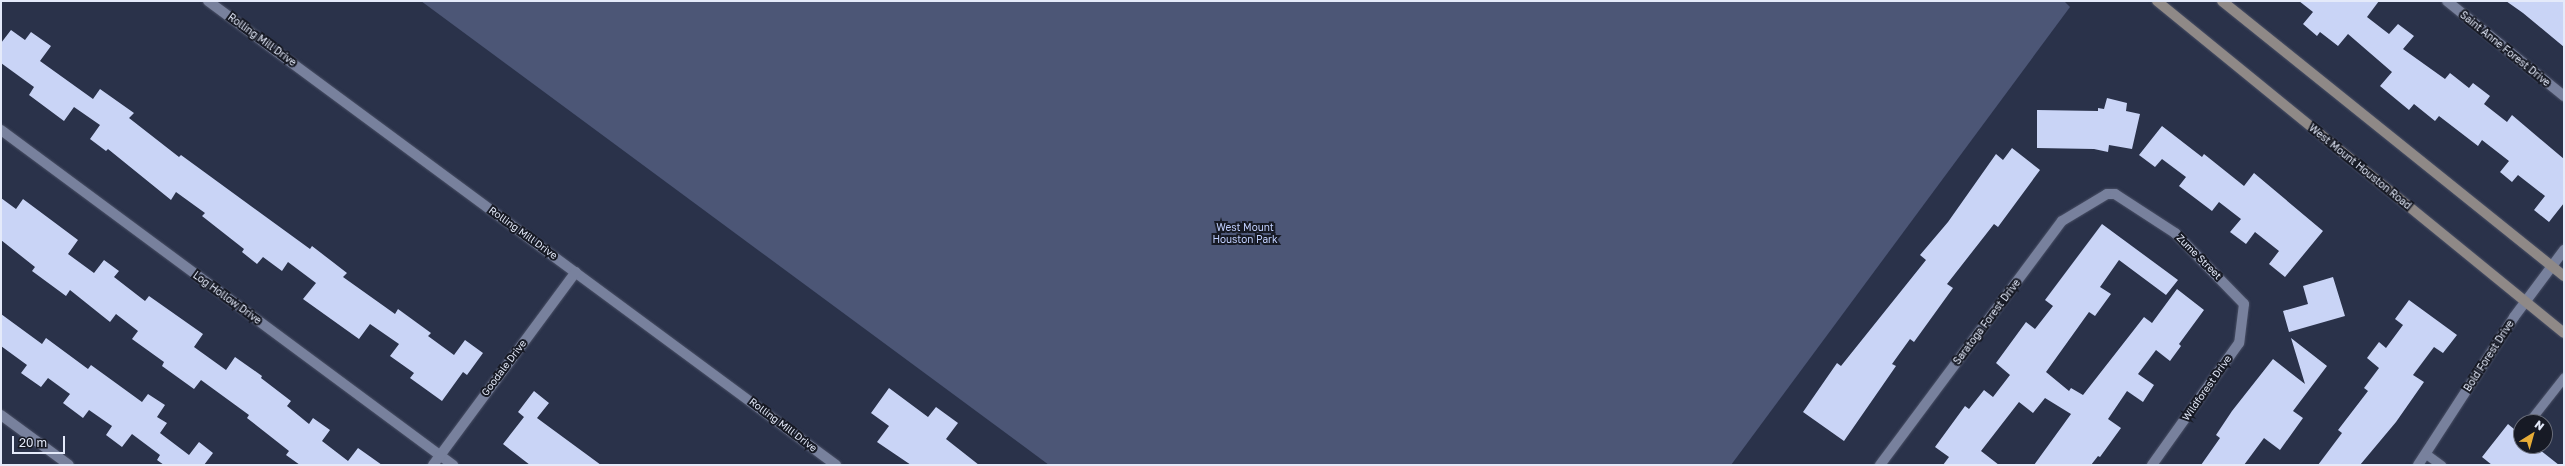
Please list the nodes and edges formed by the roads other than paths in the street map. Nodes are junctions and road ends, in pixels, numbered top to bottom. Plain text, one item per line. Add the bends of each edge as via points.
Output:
1 (208, 1) edge
2 (2157, 1) edge
3 (2222, 1) edge
4 (2447, 1) edge
5 (2564, 96) edge
6 (1, 130) edge
7 (2107, 194) joint
8 (2564, 250) edge
9 (2552, 266) junction
10 (576, 272) junction
11 (2564, 276) edge
12 (2526, 301) junction
13 (2244, 304) joint
14 (2564, 333) edge
15 (2564, 377) edge
16 (2535, 414) edge
17 (1, 415) edge
18 (2426, 454) junction
19 (440, 455) junction
20 (69, 465) edge
21 (433, 465) edge
22 (453, 465) edge
23 (836, 465) edge
24 (1880, 465) edge
25 (2152, 465) edge
26 (2418, 465) edge
27 (2440, 465) edge

1 - 10 street, Rolling Mill Drive
2 - 12 main road, West Mount Houston Road
3 - 9 main road
4 - 5 street, Saint Anne Forest Drive
6 - 19 street, Log Hollow Drive
7 - 13 street, Zume Street via 2115,194 2175,233
7 - 24 street, Saratoga Forest Drive via 2062,221
8 - 9 street, Bold Forest Drive
9 - 11 main road
9 - 12 street, Bold Forest Drive
10 - 19 street, Goodale Drive
10 - 23 street, Rolling Mill Drive
12 - 14 main road, West Mount Houston Road
12 - 18 street, Bold Forest Drive
13 - 25 street, Wildforest Drive via 2239,343
15 - 16 lane
17 - 20 street
18 - 26 street, Bold Forest Drive
18 - 27 lane
19 - 21 street, Goodale Drive
19 - 22 street, Log Hollow Drive

